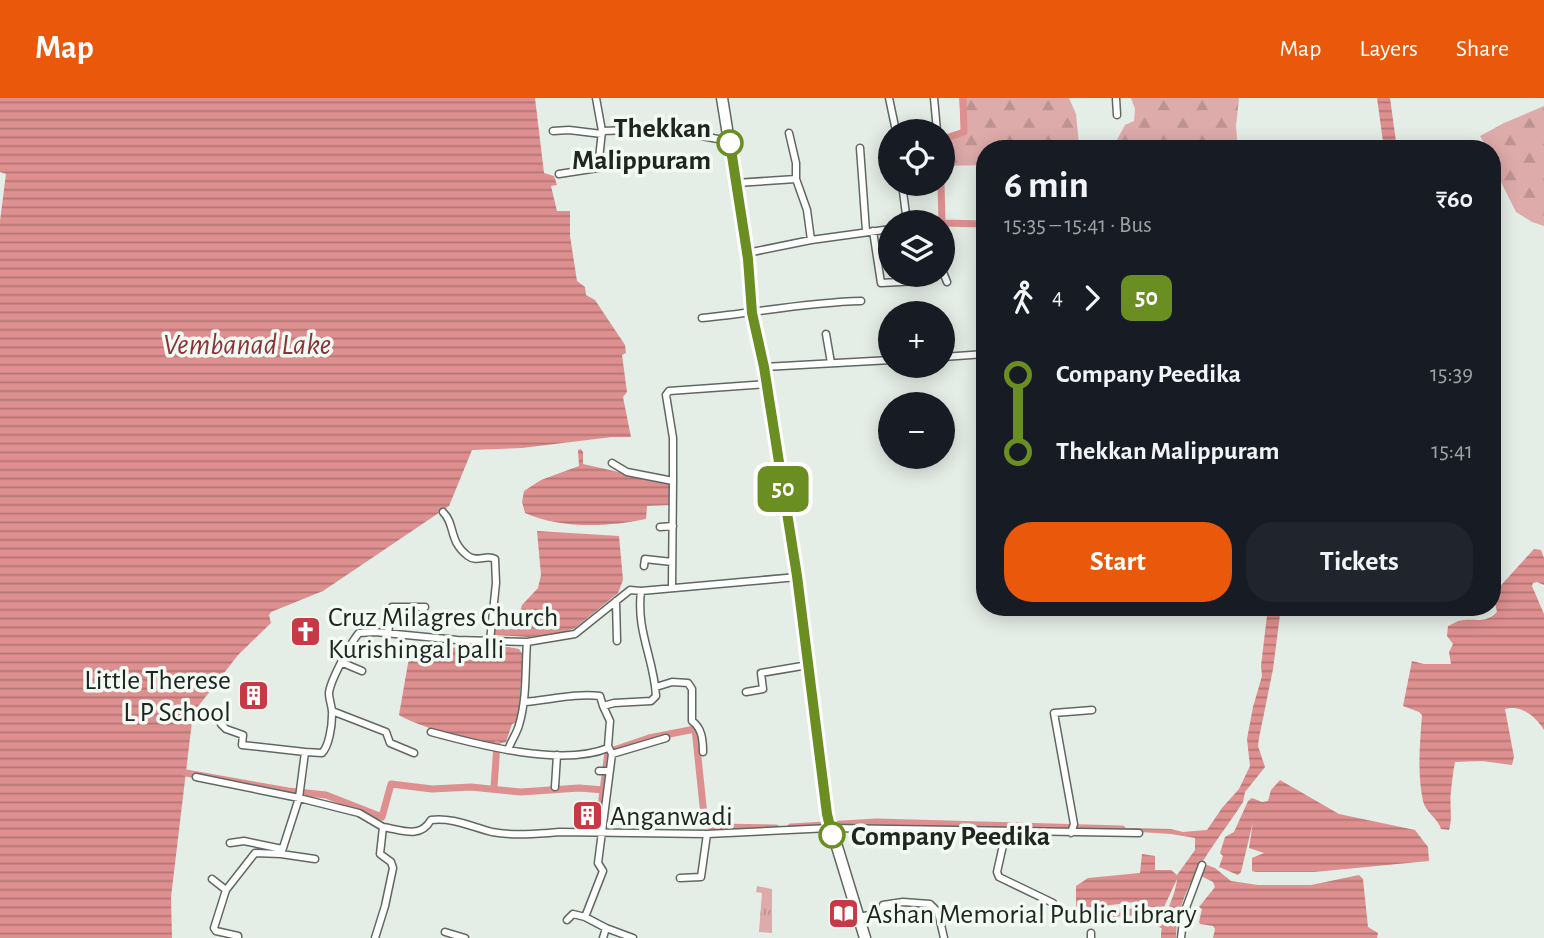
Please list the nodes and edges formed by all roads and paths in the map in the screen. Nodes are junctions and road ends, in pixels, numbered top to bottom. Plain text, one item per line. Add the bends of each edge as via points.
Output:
1 (596, 98) edge
2 (722, 98) edge
3 (889, 98) edge
4 (934, 98) edge
5 (1116, 98) edge
6 (1117, 115) dead end
7 (893, 119) edge
8 (936, 119) edge
9 (553, 131) dead end
10 (602, 132) junction
11 (789, 133) dead end
12 (729, 141) junction
13 (860, 148) dead end
14 (559, 174) dead end
15 (796, 179) junction
16 (736, 183) junction
17 (878, 230) edge
18 (869, 231) junction
19 (811, 240) junction
20 (747, 253) junction
21 (878, 270) edge
22 (861, 301) dead end
23 (752, 313) junction
24 (702, 318) dead end
25 (826, 334) dead end
26 (976, 355) edge
27 (955, 356) edge
28 (878, 361) edge
29 (831, 363) junction
30 (764, 367) junction
31 (766, 384) junction
32 (612, 463) dead end
33 (673, 481) junction
34 (443, 512) dead end
35 (673, 526) junction
36 (660, 527) dead end
37 (672, 562) junction
38 (644, 566) dead end
39 (797, 576) junction
40 (672, 587) junction
41 (641, 591) junction
42 (616, 601) junction
43 (425, 607) dead end
44 (388, 633) junction
45 (490, 641) junction
46 (617, 641) dead end
47 (527, 642) junction
48 (343, 663) junction
49 (808, 664) junction
50 (362, 671) dead end
51 (656, 687) junction
52 (746, 692) dead end
53 (524, 702) junction
54 (603, 706) junction
55 (1093, 710) dead end
56 (332, 711) junction
57 (221, 724) dead end
58 (431, 732) dead end
59 (666, 738) dead end
60 (503, 749) junction
61 (610, 751) junction
62 (305, 752) junction
63 (703, 752) dead end
64 (414, 753) dead end
65 (557, 755) junction
66 (599, 771) dead end
67 (610, 771) junction
68 (195, 777) dead end
69 (555, 788) dead end
70 (300, 794) junction
71 (829, 823) junction
72 (383, 827) junction
73 (1006, 832) junction
74 (1071, 833) junction
75 (600, 834) junction
76 (1139, 834) dead end
77 (707, 835) junction
78 (230, 843) dead end
79 (281, 851) junction
80 (315, 859) dead end
81 (1202, 864) dead end
82 (212, 878) dead end
83 (680, 878) dead end
84 (226, 890) junction
85 (1053, 903) dead end
86 (585, 917) junction
87 (859, 917) junction
88 (567, 920) dead end
89 (606, 928) junction
90 (444, 932) dead end
91 (240, 937) edge
92 (375, 938) edge
93 (466, 938) edge
94 (603, 938) edge
95 (633, 938) edge
96 (865, 938) edge
97 (944, 938) edge
98 (1181, 938) edge

1 - 10 street
2 - 12 main road
3 - 7 street
4 - 8 street
5 - 6 street
9 - 10 street
10 - 12 street via 663,129
10 - 14 street via 598,168
11 - 15 street
12 - 16 main road
13 - 18 street
15 - 16 street
15 - 19 street
16 - 20 main road
17 - 18 street
18 - 19 street
18 - 21 street
19 - 20 street
20 - 23 main road
22 - 23 street via 810,303
23 - 24 street
23 - 30 main road
25 - 29 street
26 - 27 street
28 - 29 street
29 - 30 street
30 - 31 main road
31 - 33 street via 669,391
31 - 39 main road
32 - 33 street via 626,472
33 - 35 street
34 - 45 street via 452,536 468,556 495,559
35 - 36 street
35 - 37 street
37 - 38 street via 645,559
37 - 40 street
39 - 40 street
39 - 49 main road
40 - 41 street
41 - 42 street via 630,590
41 - 51 street via 643,641
42 - 46 street
42 - 47 street via 575,634
43 - 44 street via 392,607
44 - 45 street
44 - 48 street via 359,633
45 - 47 street
47 - 53 street
48 - 50 street
48 - 56 street via 331,683
49 - 52 street via 761,673 763,689
49 - 71 main road
51 - 54 street via 651,701
51 - 63 street via 688,683 692,721 698,725
53 - 54 street via 586,695 600,696
53 - 60 street via 519,728
54 - 61 street via 610,721
55 - 74 street via 1055,713 1074,824
56 - 62 street via 324,751
56 - 64 street via 386,732 390,743
57 - 62 street via 243,735 242,745
58 - 60 street
59 - 61 street
60 - 65 street
61 - 65 street
61 - 67 street
62 - 70 street
65 - 69 street
66 - 67 street
67 - 75 street
68 - 70 street
70 - 72 street via 359,813
70 - 79 street
71 - 73 street
71 - 77 street
71 - 87 main road
72 - 75 street via 417,832 441,818 493,832
72 - 92 street via 380,854 393,868
73 - 74 street
73 - 85 street via 999,877
74 - 76 street
75 - 77 street
75 - 86 street via 602,875
77 - 83 street via 701,877
78 - 79 street via 244,841
79 - 80 street
79 - 84 street via 254,853
81 - 98 street via 1184,913
82 - 84 street
84 - 91 street via 214,928
86 - 88 street via 573,914
86 - 89 street
87 - 96 main road
87 - 97 street via 881,913 883,905 893,903 930,904 938,912
89 - 94 street
89 - 95 street
90 - 93 street

